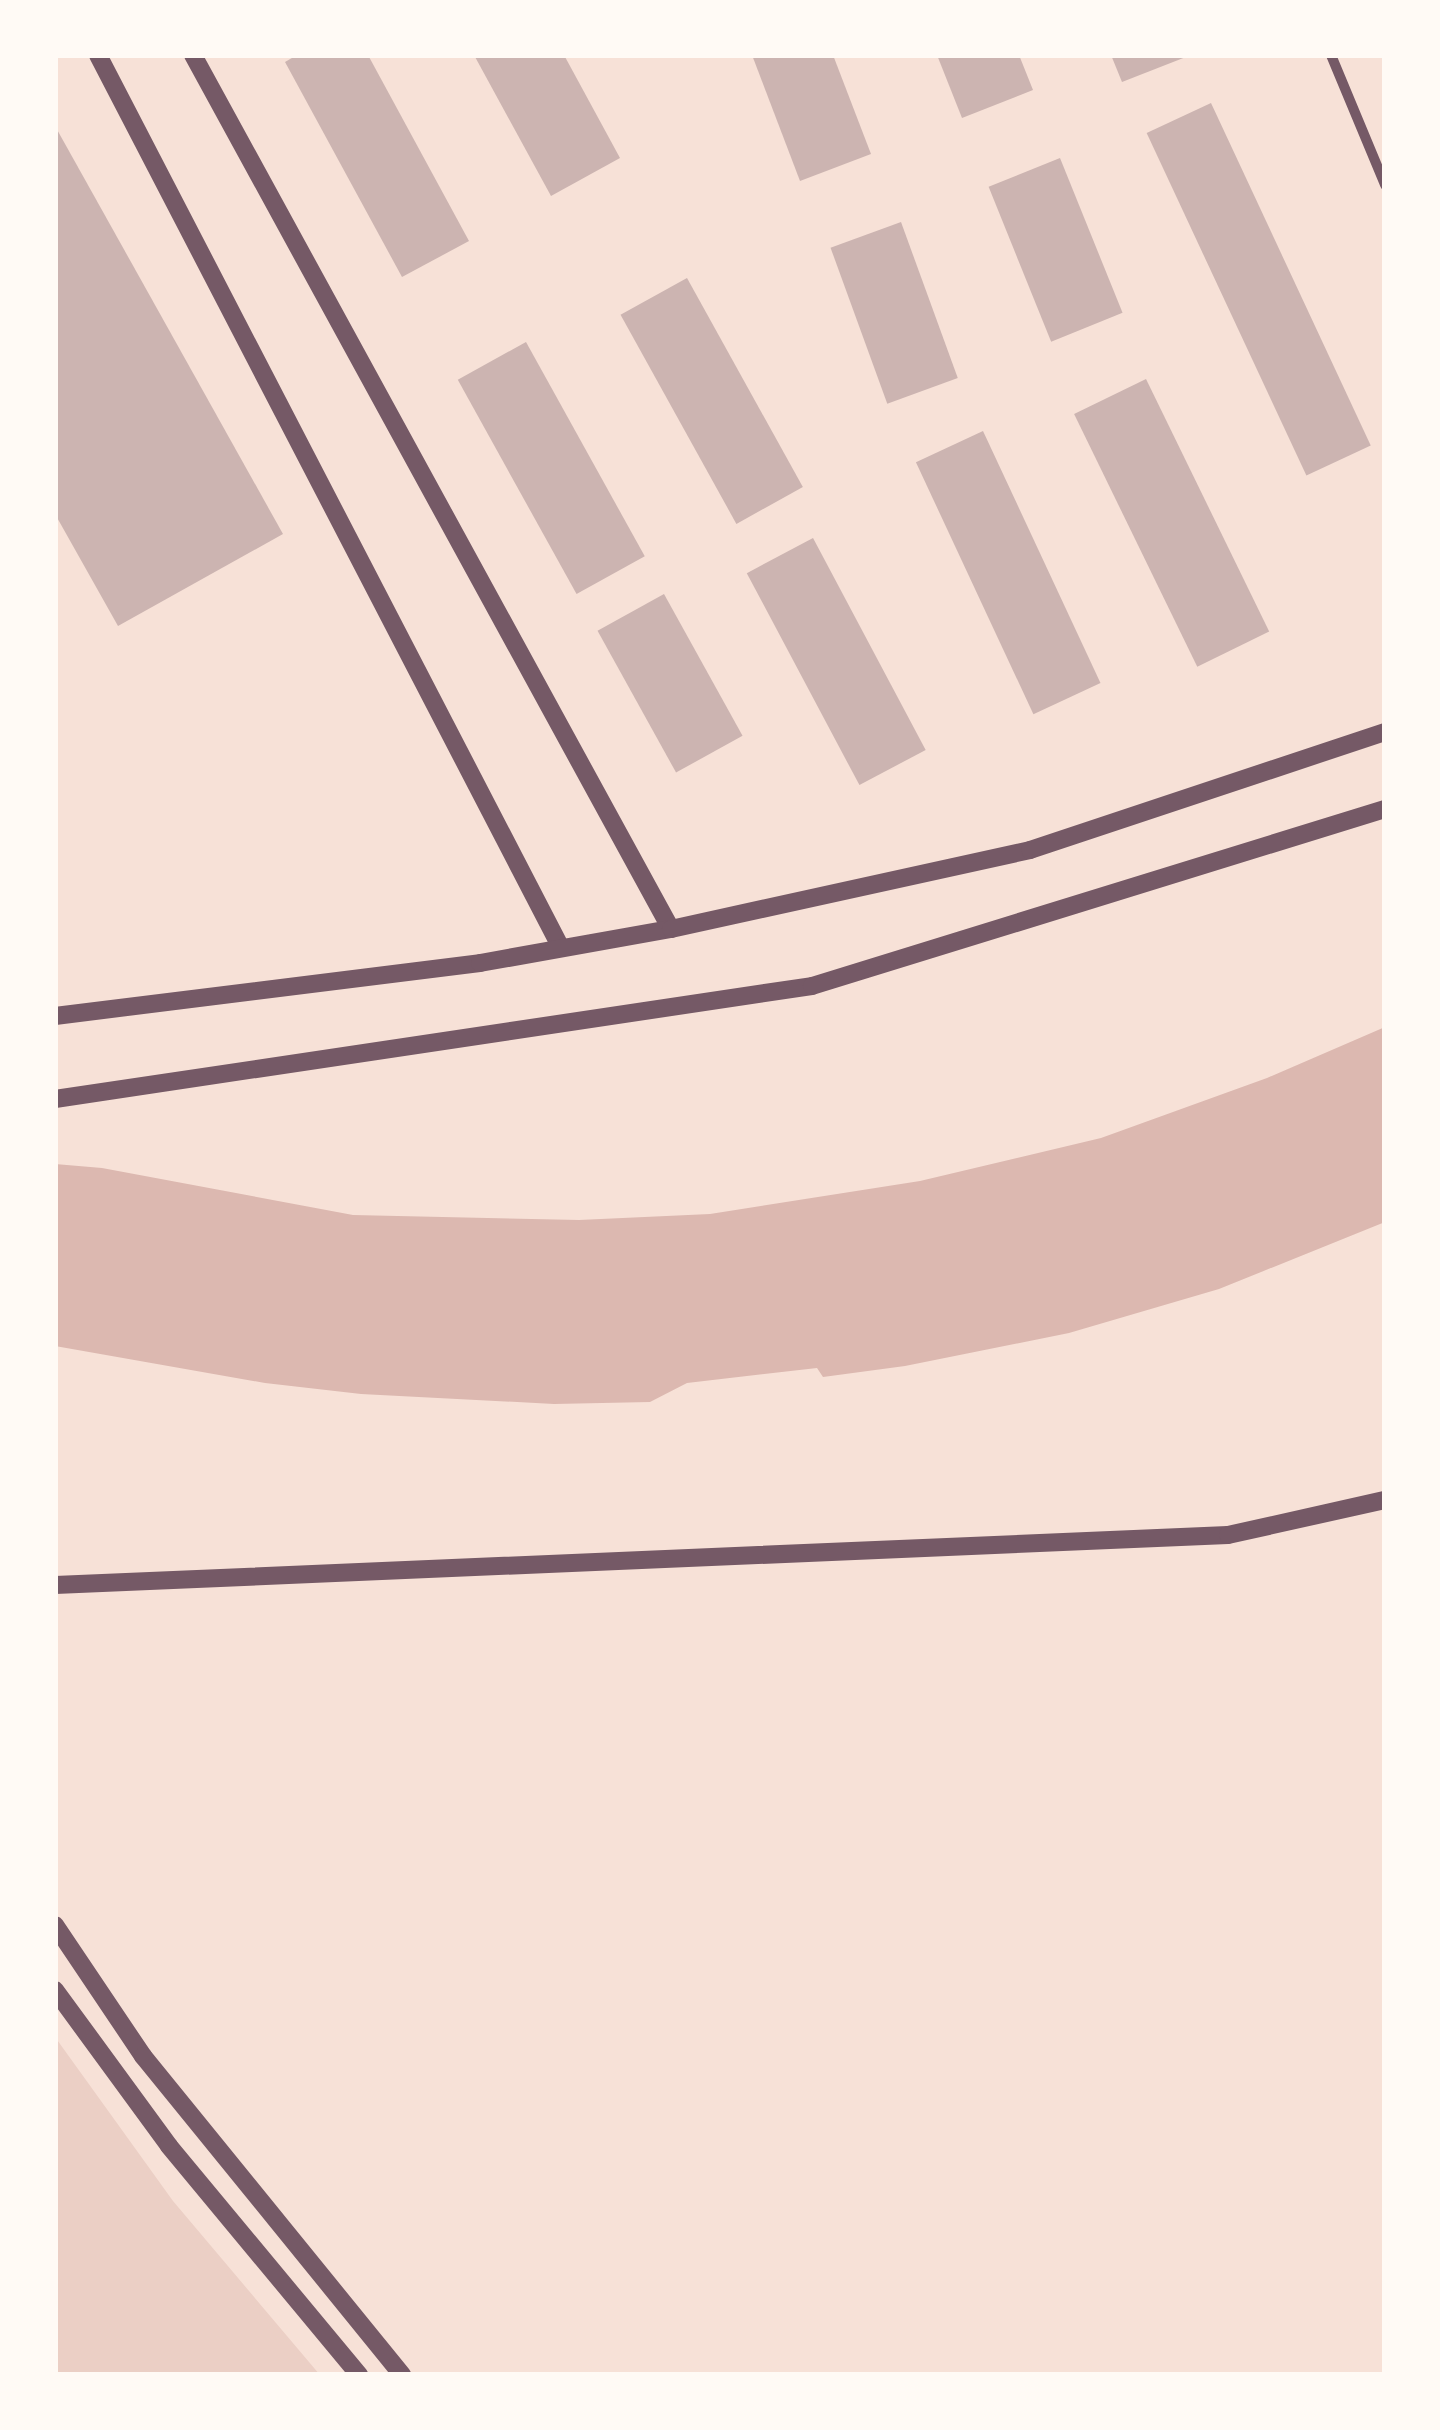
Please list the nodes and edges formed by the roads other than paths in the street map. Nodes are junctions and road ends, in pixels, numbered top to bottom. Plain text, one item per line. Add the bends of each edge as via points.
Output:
1 (98, 55) edge
2 (193, 55) edge
3 (1331, 55) edge
4 (1385, 185) edge
5 (1385, 732) edge
6 (1385, 809) edge
7 (671, 929) junction
8 (560, 946) junction
9 (55, 1016) edge
10 (55, 1099) edge
11 (1385, 1500) edge
12 (55, 1585) edge
13 (55, 1924) edge
14 (55, 1990) edge
15 (359, 2375) edge
16 (402, 2375) edge

1 - 8 street
2 - 7 street
3 - 4 street
5 - 7 street via 1030,850
6 - 10 street via 812,986
7 - 8 street
8 - 9 street via 480,963
11 - 12 street via 1228,1535
13 - 16 street via 143,2056
14 - 15 street via 169,2146

